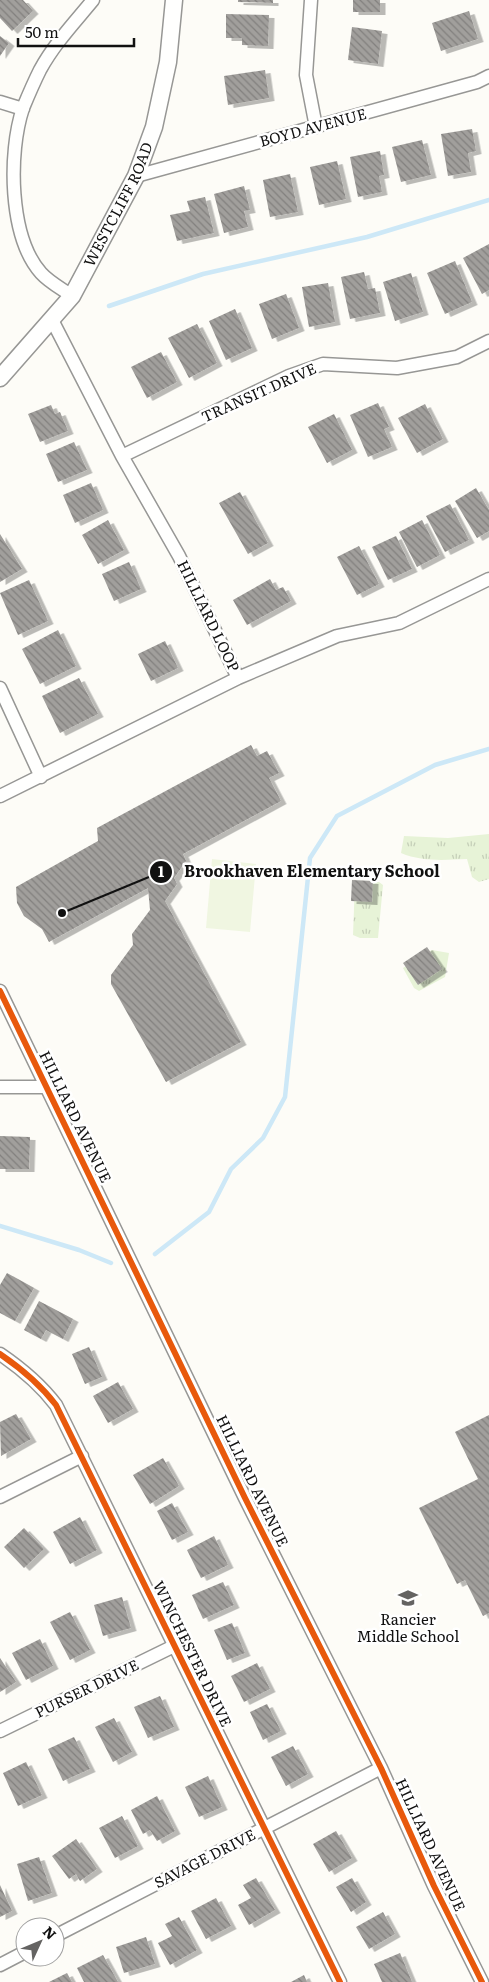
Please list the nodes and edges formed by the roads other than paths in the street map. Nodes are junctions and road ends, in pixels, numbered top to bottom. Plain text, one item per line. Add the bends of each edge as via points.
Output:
1 (93, 0) edge
2 (174, 0) edge
3 (311, 0) edge
4 (489, 76) edge
5 (0, 102) edge
6 (23, 109) junction
7 (316, 127) junction
8 (136, 176) junction
9 (72, 296) junction
10 (52, 320) junction
11 (489, 341) edge
12 (0, 378) edge
13 (122, 456) junction
14 (489, 579) edge
15 (238, 678) junction
16 (0, 688) edge
17 (41, 777) junction
18 (0, 796) edge
19 (0, 991) edge
20 (0, 1087) edge
21 (47, 1087) junction
22 (0, 1354) edge
23 (82, 1456) junction
24 (0, 1496) edge
25 (174, 1646) junction
26 (0, 1731) edge
27 (381, 1768) junction
28 (263, 1829) junction
29 (65, 1931) edge
30 (15, 1957) edge
31 (0, 1965) edge
32 (340, 1982) edge
33 (482, 1982) edge

1 - 6 street via 54,48
2 - 8 street, WESTCLIFF ROAD via 168,62 154,127
3 - 7 street via 306,75
4 - 7 street, BOYD AVENUE
5 - 6 street
6 - 9 street via 14,184 19,228 27,251 42,274
7 - 8 street, BOYD AVENUE
8 - 9 street, WESTCLIFF ROAD
9 - 10 street, WESTCLIFF ROAD
10 - 12 street, WESTCLIFF ROAD
10 - 13 street, HILLIARD LOOP
11 - 13 street, TRANSIT DRIVE via 457,357 397,368 323,364 289,376
13 - 15 street, HILLIARD LOOP via 179,556
14 - 15 street via 398,623 337,636
15 - 17 street, HILLIARD LOOP
16 - 17 street
17 - 18 street, HILLIARD LOOP
19 - 21 street, HILLIARD AVENUE
20 - 21 street
21 - 27 street, HILLIARD AVENUE via 241,1489
22 - 23 street, WINCHESTER DRIVE via 42,1387 56,1406
23 - 24 street
23 - 25 street, WINCHESTER DRIVE
25 - 26 street, PURSER DRIVE
25 - 28 street, WINCHESTER DRIVE
27 - 28 street, SAVAGE DRIVE
27 - 33 street, HILLIARD AVENUE
28 - 29 street, SAVAGE DRIVE
28 - 32 street, WINCHESTER DRIVE
30 - 31 street

